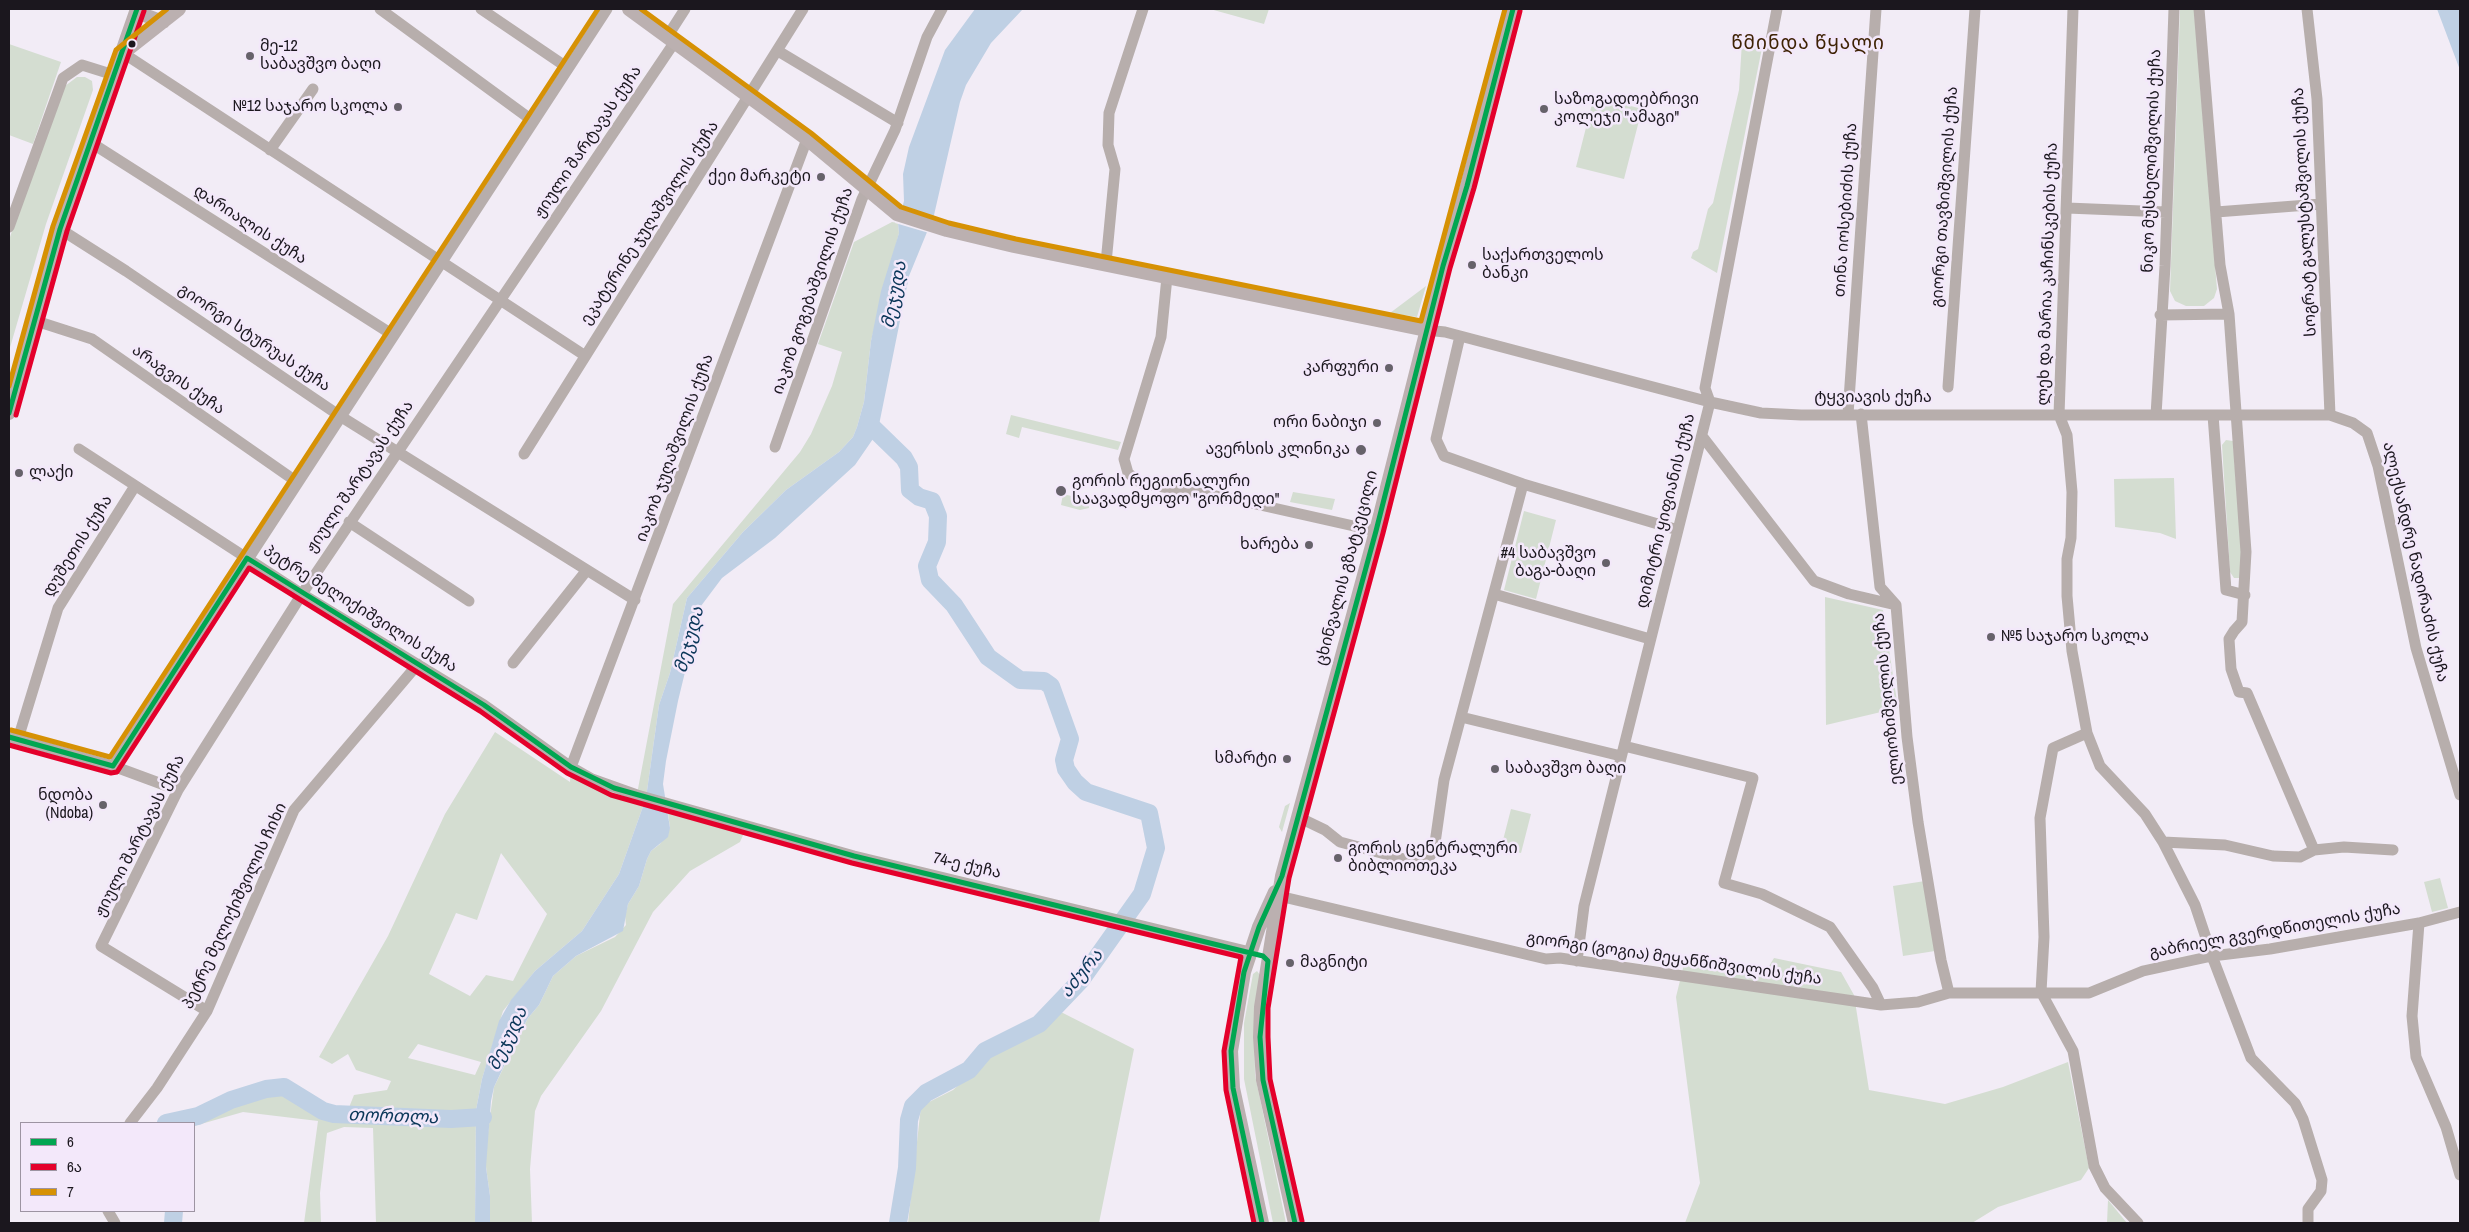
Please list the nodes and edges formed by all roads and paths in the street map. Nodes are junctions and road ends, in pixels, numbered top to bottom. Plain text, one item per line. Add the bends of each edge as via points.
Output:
1 (138, 9) edge
2 (179, 9) edge
3 (380, 9) edge
4 (481, 9) edge
5 (607, 9) edge
6 (629, 9) edge
7 (685, 9) edge
8 (803, 9) edge
9 (942, 9) edge
10 (1143, 9) edge
11 (1514, 9) edge
12 (1776, 9) edge
13 (1876, 9) edge
14 (1975, 9) edge
15 (2073, 9) edge
16 (2174, 9) edge
17 (2199, 9) edge
18 (2307, 9) edge
19 (163, 22) junction
20 (671, 40) junction
21 (778, 50) junction
22 (123, 53) junction
23 (568, 68) junction
24 (114, 75) junction
25 (313, 88) dead end
26 (749, 98) junction
27 (533, 121) junction
28 (898, 122) junction
29 (807, 139) junction
30 (90, 142) junction
31 (270, 150) junction
32 (865, 189) junction
33 (2321, 204) junction
34 (2067, 208) junction
35 (2166, 212) junction
36 (2216, 212) junction
37 (9, 227) edge
38 (60, 229) junction
39 (441, 261) junction
40 (1106, 264) junction
41 (1168, 277) junction
42 (501, 300) junction
43 (2229, 314) junction
44 (2160, 315) junction
45 (33, 320) junction
46 (1426, 330) junction
47 (392, 335) junction
48 (1460, 336) junction
49 (584, 355) junction
50 (1948, 387) dead end
51 (1710, 402) junction
52 (9, 413) edge
53 (1848, 414) junction
54 (1861, 414) junction
55 (2059, 415) junction
56 (2156, 415) junction
57 (2213, 415) junction
58 (2236, 415) junction
59 (2330, 415) junction
60 (340, 416) junction
61 (1702, 436) junction
62 (775, 447) dead end
63 (79, 449) dead end
64 (396, 451) junction
65 (524, 454) dead end
66 (297, 482) junction
67 (1523, 484) junction
68 (135, 486) junction
69 (349, 522) junction
70 (1678, 530) junction
71 (1376, 531) junction
72 (247, 558) junction
73 (588, 570) junction
74 (302, 594) junction
75 (1494, 594) junction
76 (2245, 595) junction
77 (635, 600) junction
78 (469, 601) dead end
79 (1896, 605) junction
80 (1650, 640) junction
81 (513, 663) dead end
82 (418, 664) junction
83 (1461, 717) junction
84 (2087, 733) junction
85 (13, 738) edge
86 (1623, 751) junction
87 (112, 766) junction
88 (572, 767) junction
89 (178, 790) junction
90 (2460, 796) edge
91 (1298, 817) junction
92 (2163, 842) junction
93 (2314, 850) junction
94 (2393, 850) dead end
95 (1282, 876) junction
96 (1279, 896) junction
97 (2460, 912) edge
98 (2419, 923) junction
99 (1250, 952) junction
100 (2212, 956) junction
101 (1268, 961) junction
102 (1577, 961) junction
103 (2041, 992) junction
104 (1949, 993) junction
105 (1881, 1005) junction
106 (207, 1011) junction
107 (131, 1122) edge
108 (2460, 1175) edge
109 (109, 1212) edge
110 (115, 1223) edge
111 (1262, 1223) edge
112 (1295, 1223) edge
113 (2138, 1223) edge
114 (2308, 1223) edge

1 - 19 main road
1 - 22 main road
2 - 19 main road
3 - 27 street
4 - 23 street
5 - 23 street
6 - 20 main road
7 - 20 street, ჟიული შარტავას ქუჩა
8 - 21 street, ეკატერინე ჯუღაშვილის ქუჩა
9 - 28 street, იაკობ გოგებაშვილის ქუჩა via 927,37
10 - 40 street via 1109,113 1108,145 1114,169
11 - 46 main road, ცხინვალის გზატკეცილი
12 - 51 street, დიმიტრი ყიფიანის ქუჩა via 1705,388
13 - 53 street, თინა იოსებიძის ქუჩა
14 - 50 street, გიორგი თავზიშვილის ქუჩა
15 - 34 street, ლეხ და მარია კაჩინსკების ქუჩა
16 - 35 street, ნიკო მუსხელიშვილის ქუჩა
17 - 36 street
18 - 33 street, სოგრატ გალუსტაშვილის ქუჩა via 2317,98
19 - 22 main road
20 - 26 main road
20 - 42 street, ჟიული შარტავას ქუჩა
21 - 26 street, ეკატერინე ჯუღაშვილის ქუჩა
21 - 28 street
22 - 24 main road
22 - 31 street
23 - 27 street
24 - 30 main road
24 - 37 street via 82,65 64,78
25 - 31 street
26 - 29 main road
26 - 49 street, ეკატერინე ჯუღაშვილის ქუჩა
27 - 39 street
28 - 32 street, იაკობ გოგებაშვილის ქუჩა
29 - 32 main road
29 - 77 street, იაკობ ჯუღაშვილის ქუჩა
30 - 38 main road
30 - 47 street, დარიალის ქუჩა
31 - 39 street
32 - 40 main road via 897,214 939,228
32 - 62 street, იაკობ გოგებაშვილის ქუჩა
33 - 36 street
33 - 59 street, სოგრატ გალუსტაშვილის ქუჩა
34 - 35 street
34 - 55 street, ლეხ და მარია კაჩინსკების ქუჩა
35 - 44 street, ნიკო მუსხელიშვილის ქუჩა
36 - 43 street via 2220,265
38 - 45 main road
38 - 60 street, გიორგი სტურუას ქუჩა via 126,270
39 - 42 street
39 - 47 street
40 - 41 main road
41 - 46 main road
41 - 71 street via 1161,337 1124,459 1128,473 1141,483 1238,500
42 - 49 street
42 - 64 street, ჟიული შარტავას ქუჩა
43 - 44 street
43 - 58 street
44 - 56 street, ნიკო მუსხელიშვილის ქუჩა
45 - 52 main road
45 - 66 street, არაგვის ქუჩა via 92,340
46 - 48 street, ტყვიავის ქუჩა
46 - 71 main road, ცხინვალის გზატკეცილი
47 - 60 street
48 - 51 street, ტყვიავის ქუჩა
48 - 67 street via 1436,439 1444,456
49 - 65 street, ეკატერინე ჯუღაშვილის ქუჩა
51 - 53 street, ტყვიავის ქუჩა via 1761,413
51 - 61 street, დიმიტრი ყიფიანის ქუჩა
53 - 54 street, ტყვიავის ქუჩა
54 - 55 street, ტყვიავის ქუჩა
54 - 79 street via 1880,586
55 - 56 street, ტყვიავის ქუჩა
55 - 84 street, ლეხ და მარია კაჩინსკების ქუჩა via 2067,435 2072,492 2067,596 2072,651
56 - 57 street, ტყვიავის ქუჩა
57 - 58 street, ტყვიავის ქუჩა
57 - 76 street via 2226,590
58 - 59 street, ტყვიავის ქუჩა
58 - 76 street via 2246,552
59 - 90 street, ალექსანდრე ნადირაძის ქუჩა via 2362,428 2370,441 2416,648
60 - 64 street, გიორგი სტურუას ქუჩა
60 - 66 street
61 - 70 street, დიმიტრი ყიფიანის ქუჩა
61 - 79 street, ელიოზიშვილის ქუჩა via 1814,581 1849,594
63 - 68 street, პეტრე მელიქიშვილის ქუჩა
64 - 69 street, ჟიული შარტავას ქუჩა
64 - 73 street, გიორგი სტურუას ქუჩა
66 - 72 street
67 - 70 street
67 - 75 street
68 - 72 street, პეტრე მელიქიშვილის ქუჩა
68 - 85 street, დუშეთის ქუჩა via 58,608
69 - 74 street, ჟიული შარტავას ქუჩა
69 - 78 street
70 - 80 street, დიმიტრი ყიფიანის ქუჩა
71 - 91 main road, ცხინვალის გზატკეცილი
72 - 74 street, პეტრე მელიქიშვილის ქუჩა
72 - 87 street
73 - 77 street, გიორგი სტურუას ქუჩა
73 - 81 street
74 - 82 street, პეტრე მელიქიშვილის ქუჩა
74 - 89 street, ჟიული შარტავას ქუჩა
75 - 80 street
75 - 83 street
76 - 93 street via 2242,622 2229,640 2230,668 2239,692 2247,693
77 - 88 street, იაკობ ჯუღაშვილის ქუჩა
79 - 104 street, ელიოზიშვილის ქუჩა via 1914,794
80 - 86 street, დიმიტრი ყიფიანის ქუჩა
82 - 88 street, პეტრე მელიქიშვილის ქუჩა via 484,705
82 - 106 street, პეტრე მელიქიშვილის ჩიხი via 294,810
83 - 86 street
83 - 91 street via 1444,780 1434,850 1426,862 1340,842 1325,830
84 - 92 street, ლეხ და მარია კაჩინსკების ქუჩა via 2100,766 2145,814
84 - 103 street via 2053,748 2040,818 2044,937
85 - 87 street
86 - 102 street, დიმიტრი ყიფიანის ქუჩა via 1584,906
86 - 105 street via 1753,778 1724,883 1762,894 1830,927 1873,988
87 - 89 street
88 - 99 street, 74-ე ქუჩა via 614,788 854,856
89 - 106 street, ჟიული შარტავას ქუჩა via 101,946
91 - 95 main road, ცხინვალის გზატკეცილი
92 - 93 street via 2225,844 2273,856 2300,857
92 - 100 street, ლეხ და მარია კაჩინსკების ქუჩა via 2195,905
93 - 94 street via 2344,847
95 - 96 main road, ცხინვალის გზატკეცილი
95 - 99 main road, ცხინვალის გზატკეცილი
96 - 101 main road, ცხინვალის გზატკეცილი
96 - 102 street, გიორგი (გოგია) მეყანწიშვილის ქუჩა via 1546,959
97 - 98 street, გაბრიელ გვერდწითელის ქუჩა
98 - 100 street, გაბრიელ გვერდწითელის ქუჩა
98 - 108 street via 2412,1016 2416,1057 2446,1127
99 - 101 main road
99 - 111 main road, ცხინვალის გზატკეცილი via 1231,1051 1233,1088
100 - 103 street, გაბრიელ გვერდწითელის ქუჩა via 2143,971 2088,993
100 - 114 street, ლეხ და მარია კაჩინსკების ქუჩა via 2251,1058 2295,1103 2303,1119 2322,1180 2321,1191 2308,1209
101 - 112 main road, ცხინვალის გზატკეცილი via 1261,1007 1263,1080
102 - 105 street, გიორგი (გოგია) მეყანწიშვილის ქუჩა
103 - 104 street, გაბრიელ გვერდწითელის ქუჩა
103 - 113 street via 2073,1051 2094,1166 2105,1188
104 - 105 street, გიორგი (გოგია) მეყანწიშვილის ქუჩა via 1918,1002
106 - 107 street, პეტრე მელიქიშვილის ჩიხი
109 - 110 street

